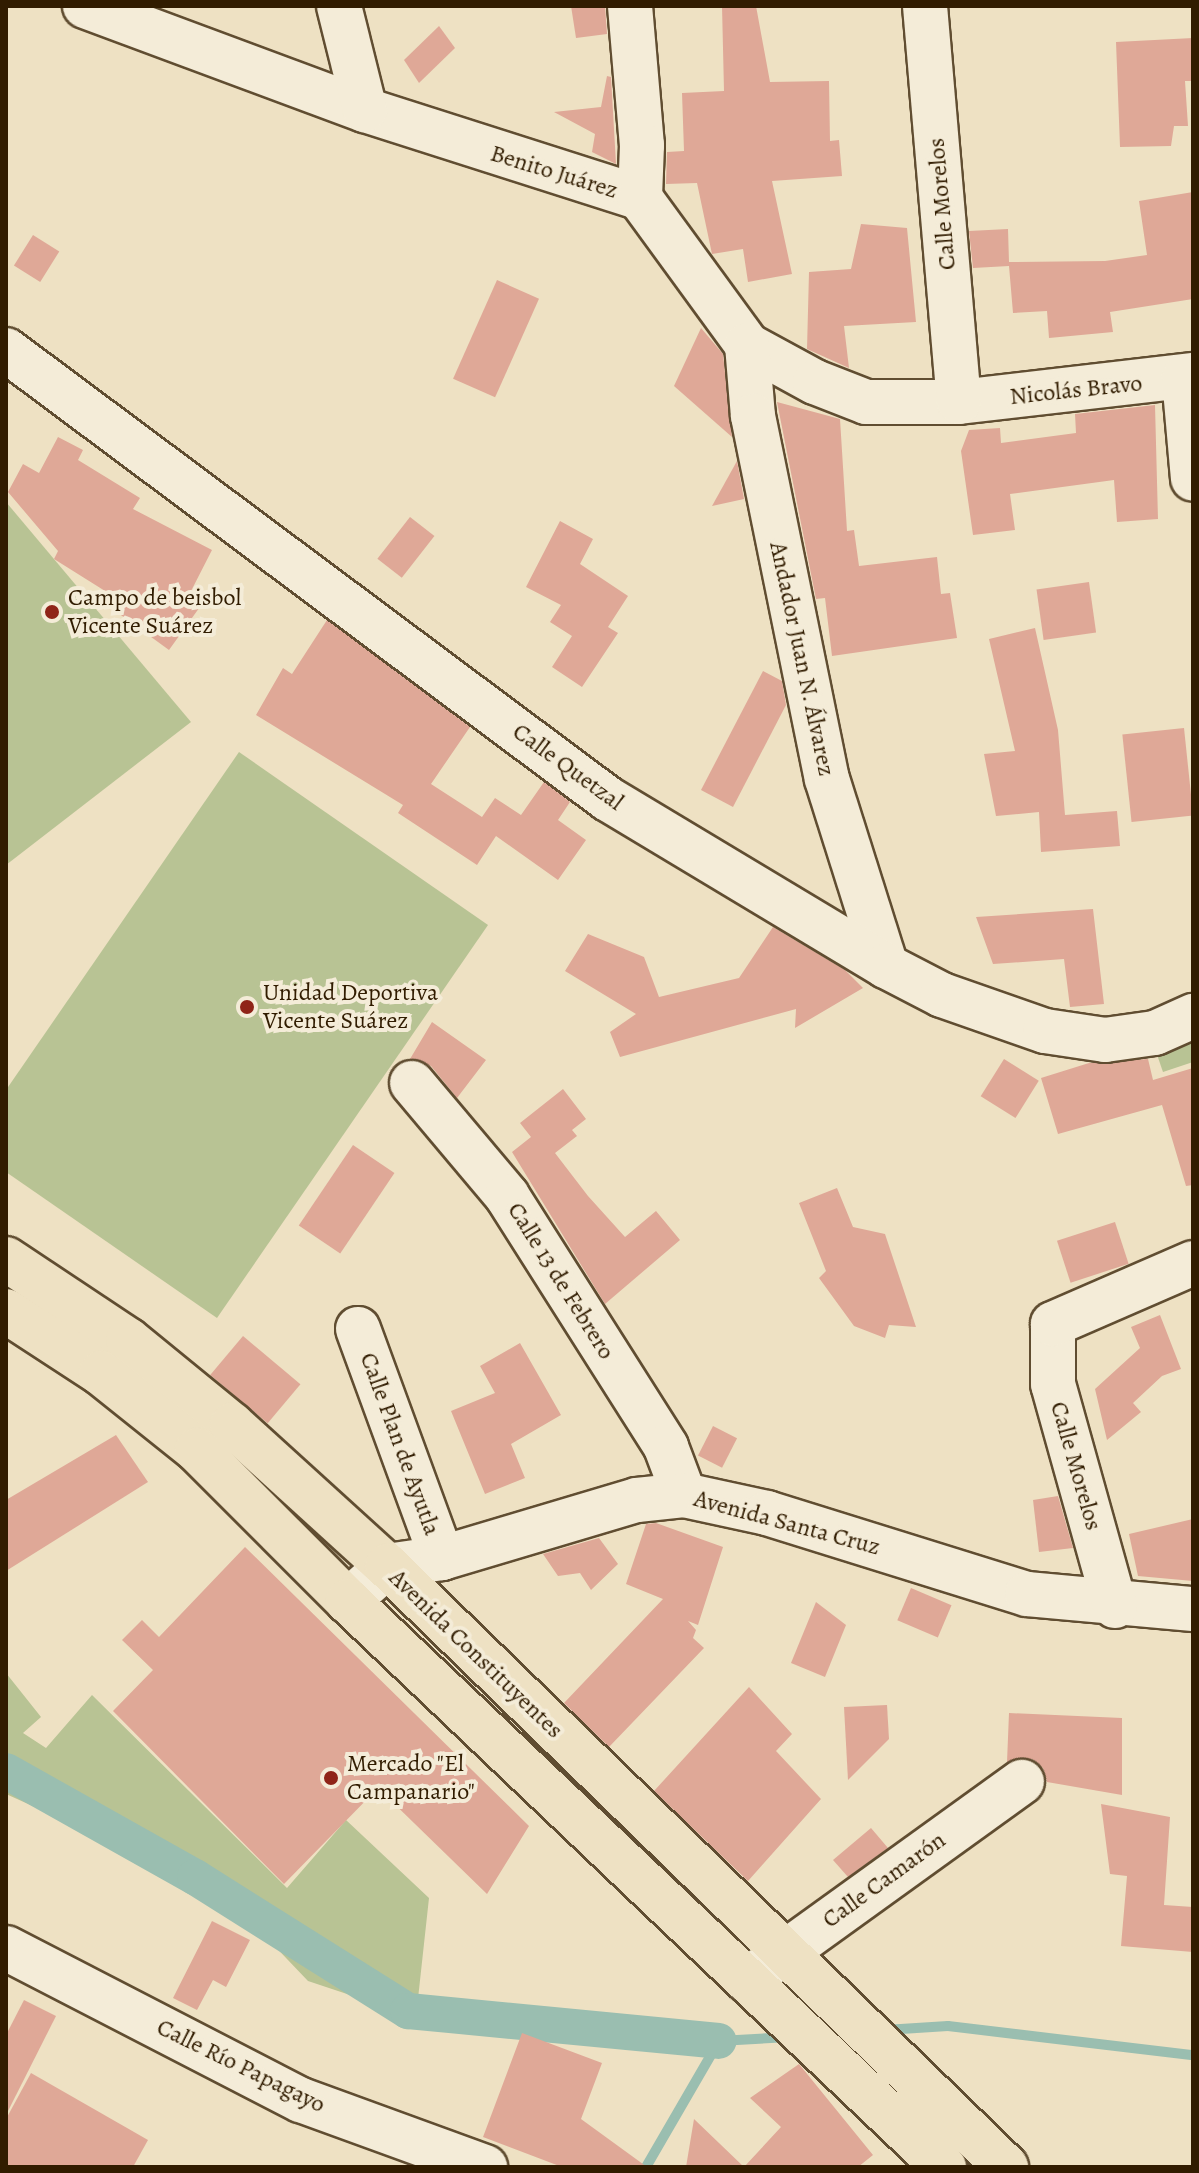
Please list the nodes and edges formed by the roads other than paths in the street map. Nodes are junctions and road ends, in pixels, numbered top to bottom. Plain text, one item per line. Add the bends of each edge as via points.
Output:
1 (85, 6) edge
2 (630, 6) edge
3 (925, 6) edge
4 (332, 16) edge
5 (365, 110) junction
6 (640, 198) junction
7 (747, 345) junction
8 (6, 350) edge
9 (1188, 377) edge
10 (959, 402) junction
11 (1193, 479) edge
12 (886, 966) junction
13 (1193, 1016) edge
14 (412, 1083) dead end
15 (6, 1259) edge
16 (1193, 1263) edge
17 (6, 1311) edge
18 (358, 1329) dead end
19 (684, 1495) junction
20 (442, 1558) junction
21 (387, 1566) junction
22 (348, 1601) junction
23 (1115, 1606) junction
24 (1193, 1609) edge
25 (1022, 1782) dead end
26 (6, 1948) edge
27 (778, 1979) junction
28 (485, 2167) edge
29 (944, 2167) edge
30 (1006, 2167) edge

1 - 5 street, Benito Juárez
2 - 6 street via 642,145
3 - 10 street, Calle Morelos
4 - 5 street
5 - 6 street, Benito Juárez
6 - 7 street, Benito Juárez
7 - 10 street, Benito Juárez via 866,402
7 - 12 street, Andador Juan N. Álvarez via 753,416 827,779
8 - 12 street, Calle Quetzal via 608,799
9 - 10 street, Nicolás Bravo
9 - 11 street
12 - 13 street, Calle Quetzal via 955,1000 1045,1031 1105,1040 1155,1033
14 - 19 street, Calle 13 de Febrero via 507,1196 666,1447
15 - 21 main road, Avenida Constituyentes via 128,1340 232,1425
16 - 23 street, Calle Morelos via 1053,1324 1053,1384
17 - 22 main road, Avenida Constituyentes via 101,1373 197,1450
18 - 20 street, Calle Plan de Ayutla
19 - 20 street, Avenida Santa Cruz via 637,1500
19 - 23 street, Avenida Santa Cruz via 767,1513 1027,1594
20 - 21 street, Avenida Santa Cruz
21 - 22 street
21 - 27 main road, Avenida Constituyentes
22 - 27 main road, Avenida Constituyentes
23 - 24 street, Avenida Santa Cruz
25 - 27 street, Calle Camarón
26 - 28 street, Calle Río Papagayo via 301,2100
27 - 29 main road, Avenida Constituyentes via 890,2113
27 - 30 main road, Avenida Constituyentes via 919,2081

